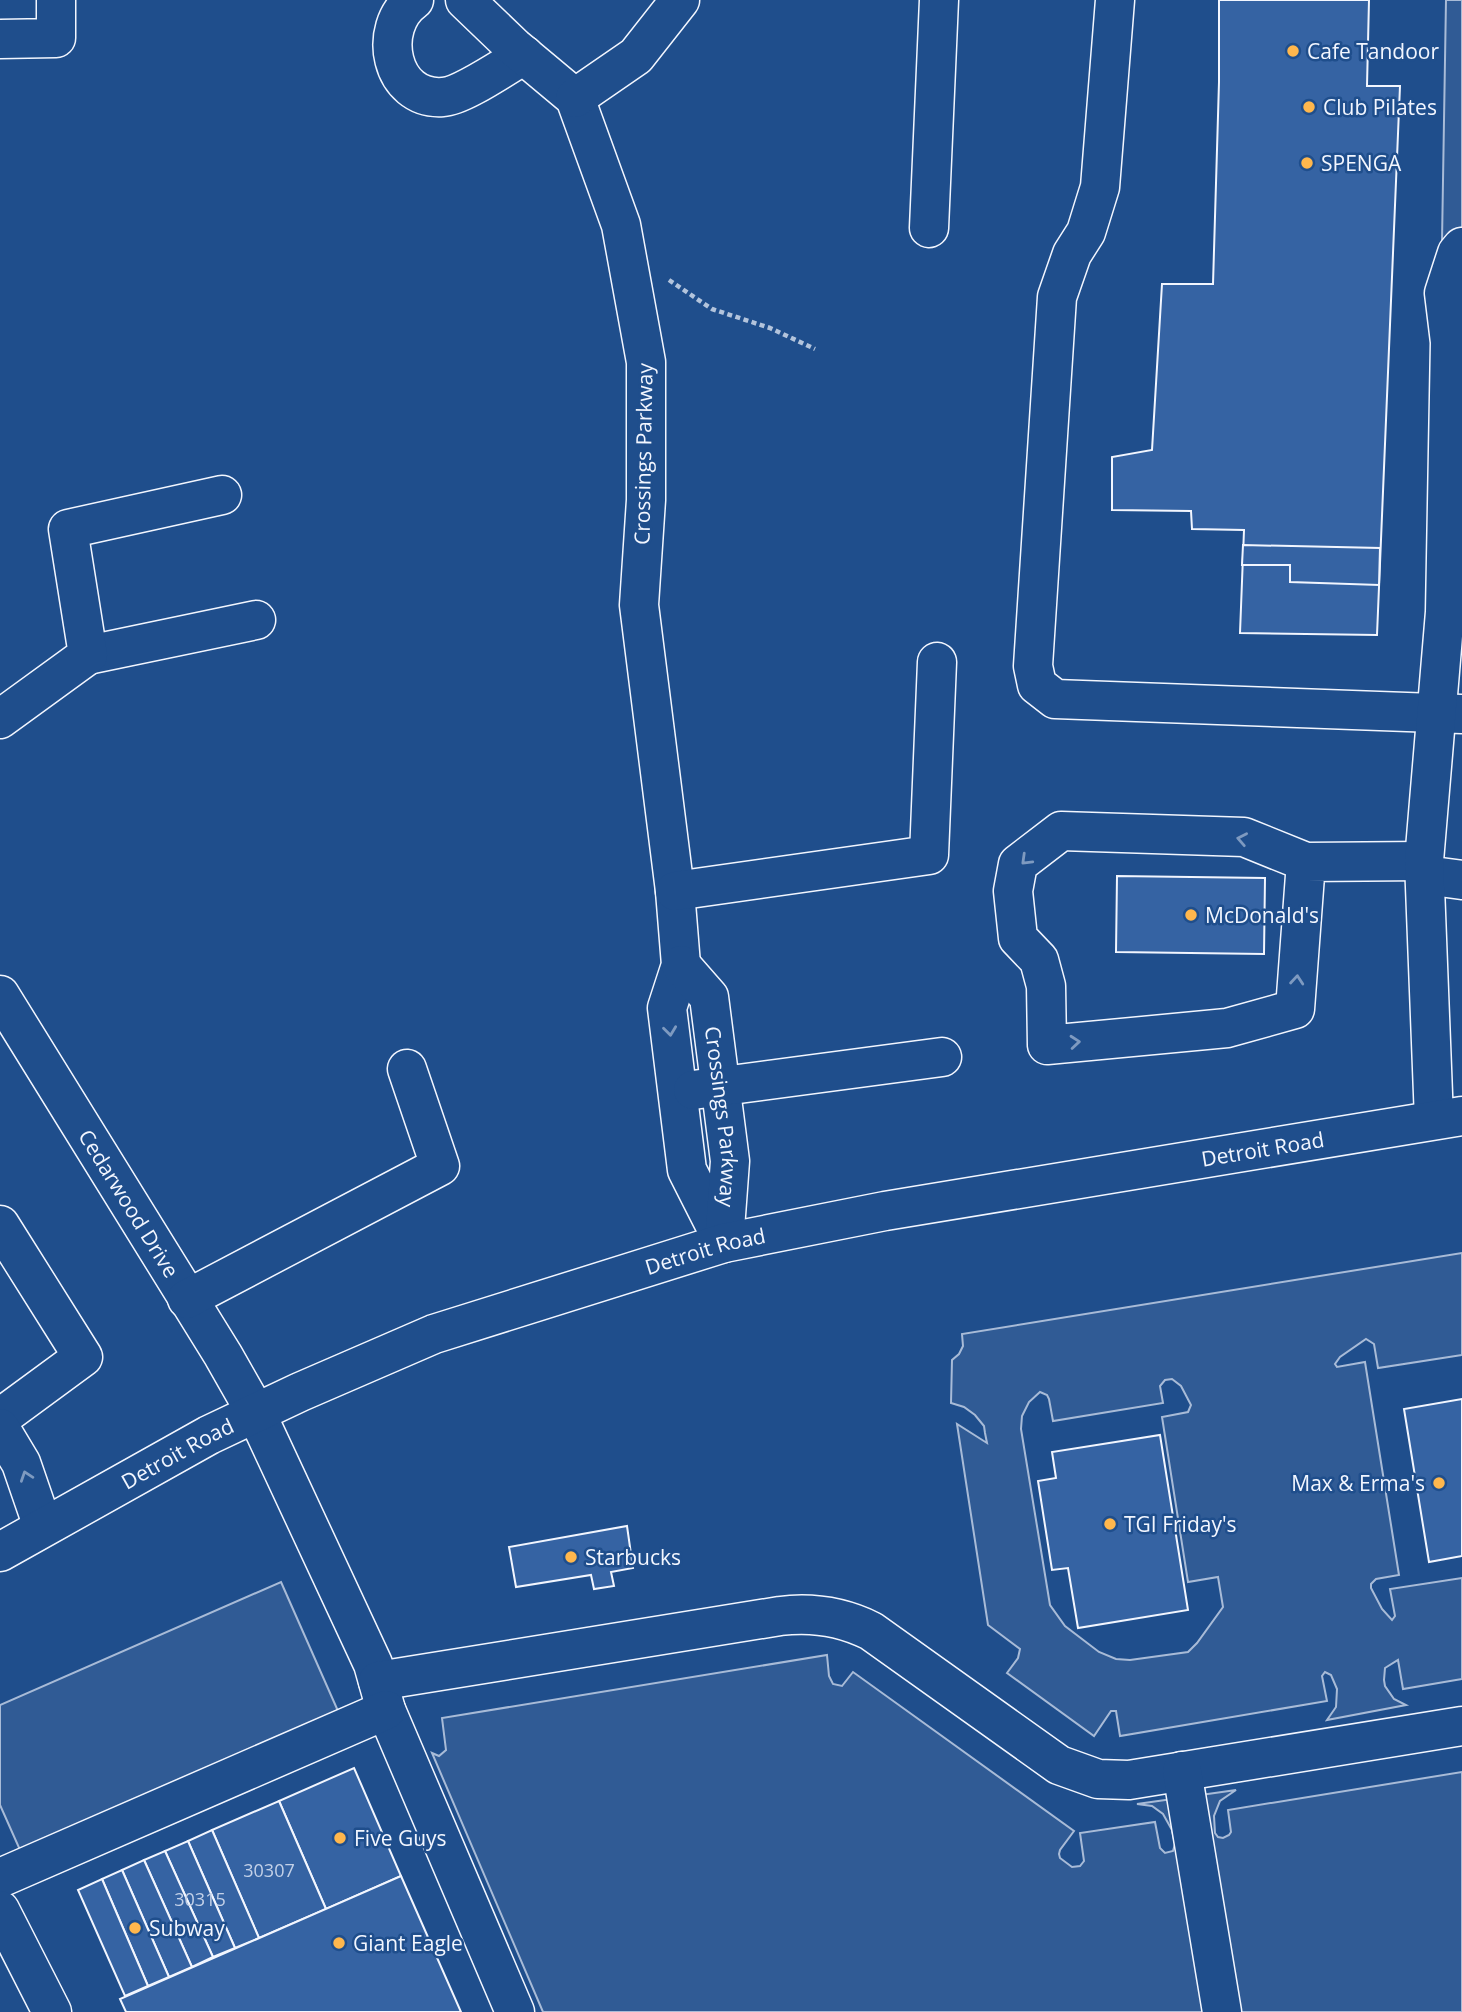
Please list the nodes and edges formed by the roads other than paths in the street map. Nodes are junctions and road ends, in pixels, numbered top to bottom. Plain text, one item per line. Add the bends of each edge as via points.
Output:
1 (56, 0) edge
2 (414, 0) edge
3 (465, 0) edge
4 (680, 0) edge
5 (939, 0) edge
6 (1115, 0) edge
7 (0, 39) edge
8 (524, 55) junction
9 (575, 98) junction
10 (929, 228) dead end
11 (1462, 247) edge
12 (1455, 442) edge
13 (222, 495) dead end
14 (1454, 556) edge
15 (256, 620) dead end
16 (88, 655) junction
17 (937, 662) dead end
18 (1450, 697) edge
19 (0, 719) edge
20 (1306, 862) junction
21 (1425, 868) junction
22 (1462, 880) edge
23 (675, 891) junction
24 (681, 965) junction
25 (0, 995) edge
26 (942, 1056) dead end
27 (407, 1069) dead end
28 (720, 1086) junction
29 (677, 1092) junction
30 (1448, 1118) edge
31 (0, 1225) edge
32 (724, 1243) junction
33 (187, 1299) junction
34 (256, 1413) junction
35 (0, 1418) edge
36 (0, 1428) edge
37 (43, 1527) junction
38 (0, 1552) edge
39 (382, 1695) junction
40 (1462, 1726) edge
41 (1182, 1771) junction
42 (0, 1878) edge
43 (0, 1910) edge
44 (52, 2012) edge
45 (515, 2012) edge
46 (1222, 2012) edge

1 - 7 street via 56,38
2 - 8 street via 399,15 393,30 393,58 411,89 446,97
3 - 8 street, Crossings Parkway
4 - 9 street via 636,56
5 - 10 street
6 - 18 street via 1100,187 1057,297 1033,666 1037,685 1055,699
8 - 9 street, Crossings Parkway
9 - 23 street, Crossings Parkway via 621,225 646,362 646,500 639,605
11 - 12 street via 1444,293
12 - 14 street
13 - 16 street via 68,529
14 - 18 street via 1445,612
15 - 16 street
16 - 19 street
17 - 23 street via 929,855
18 - 21 street
20 -> 20 street via 1244,837 1061,831 1018,864 1013,891 1018,938 1039,960 1046,986 1047,1045 1227,1028 1295,1009
20 - 21 street
21 - 22 street
21 - 30 street
23 - 24 street, Crossings Parkway
24 - 28 street, Crossings Parkway via 709,997
24 -> 29 street, Crossings Parkway via 667,1008
25 - 33 street, Cedarwood Drive
26 - 28 street
27 - 33 street via 440,1166
28 - 29 street
28 - 32 street, Crossings Parkway via 730,1161
29 - 32 street, Crossings Parkway via 687,1170
30 - 32 street, Detroit Road via 885,1211
31 - 35 street via 83,1357
32 - 34 street, Detroit Road via 434,1334
33 - 34 street, Cedarwood Drive
34 - 37 street, Detroit Road
34 - 39 street, Cedarwood Drive via 373,1664
37 -> 36 street via 21,1463
37 - 38 street, Detroit Road
39 - 41 street via 780,1616 827,1616 856,1623 887,1641 1065,1768 1113,1780
39 - 42 street
39 - 45 street, Cedarwood Drive
40 - 41 street
41 - 46 street
43 - 44 street

